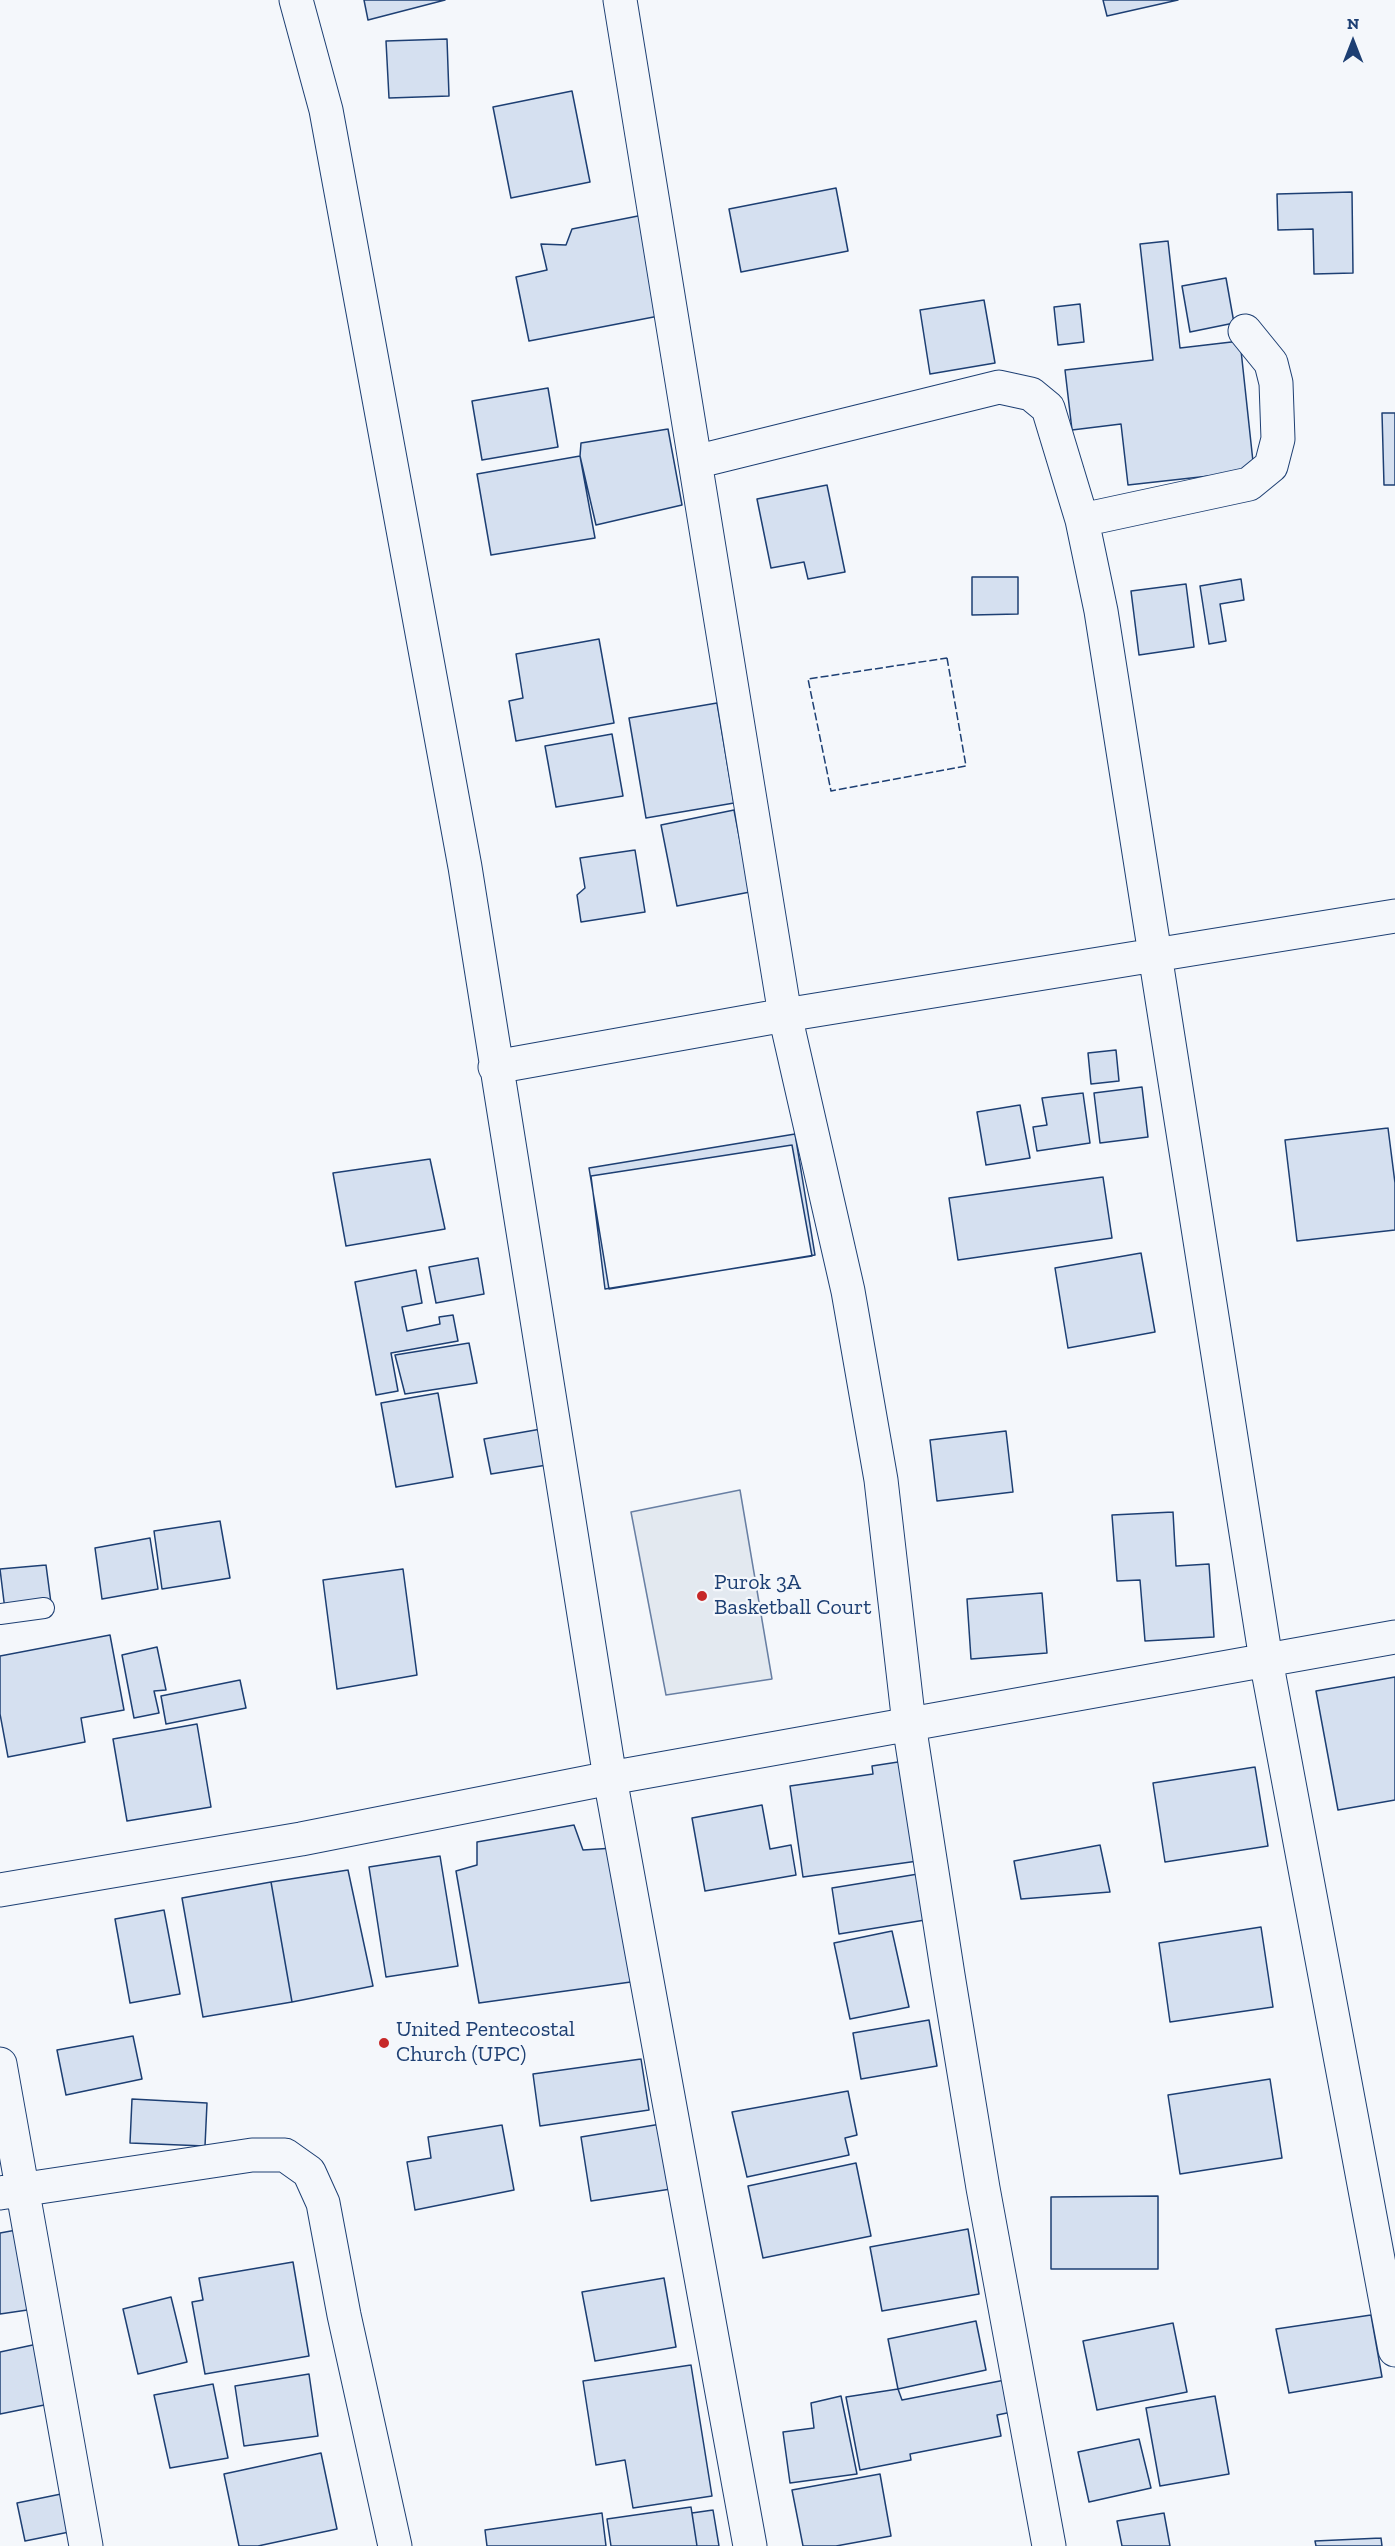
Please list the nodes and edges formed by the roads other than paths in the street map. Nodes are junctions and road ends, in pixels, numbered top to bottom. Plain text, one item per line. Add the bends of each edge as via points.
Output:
1 (296, 0) edge
2 (620, 0) edge
3 (1245, 331) dead end
4 (695, 462) junction
5 (1082, 520) junction
6 (1395, 916) edge
7 (1154, 956) junction
8 (785, 1015) junction
9 (495, 1067) junction
10 (44, 1608) dead end
11 (0, 1614) edge
12 (1395, 1637) edge
13 (1266, 1660) junction
14 (909, 1724) junction
15 (610, 1778) junction
16 (0, 1890) edge
17 (0, 2064) edge
18 (11, 2192) edge
19 (1395, 2350) edge
20 (86, 2546) edge
21 (395, 2546) edge
22 (750, 2546) edge
23 (1049, 2546) edge

1 - 9 street via 326,110 360,289 465,867
2 - 4 street
3 - 5 street via 1270,363 1276,383 1278,439 1271,466 1249,484
4 - 5 street via 999,387 1031,393 1048,408
4 - 8 street
5 - 7 street via 1101,611
6 - 7 street
7 - 8 street
7 - 13 street
8 - 9 street
8 - 14 street via 848,1291 875,1447
9 - 15 street
10 - 11 lane
12 - 13 street
13 - 14 street
13 - 19 street
14 - 15 street
14 - 23 street via 984,2188
15 - 16 street via 301,1839
15 - 22 street
17 - 18 street
18 - 20 street
18 - 21 street via 252,2155 285,2155 309,2172 322,2203

